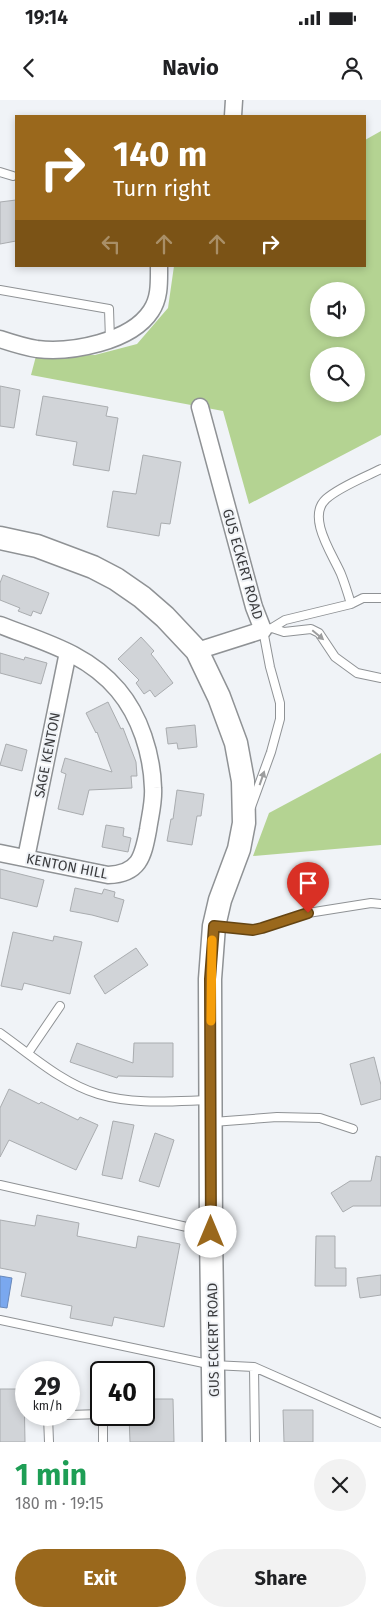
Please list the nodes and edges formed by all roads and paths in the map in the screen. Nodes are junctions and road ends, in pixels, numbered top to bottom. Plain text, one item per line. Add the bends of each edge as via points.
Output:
1 (234, 100) edge
2 (233, 115) edge
3 (0, 172) edge
4 (13, 176) dead end
5 (159, 267) edge
6 (0, 290) edge
7 (0, 339) edge
8 (110, 340) junction
9 (200, 407) dead end
10 (381, 469) edge
11 (0, 538) edge
12 (381, 598) edge
13 (351, 604) junction
14 (0, 625) edge
15 (268, 629) junction
16 (197, 650) junction
17 (68, 652) junction
18 (381, 678) edge
19 (244, 823) junction
20 (0, 853) edge
21 (26, 858) junction
22 (381, 898) edge
23 (371, 903) junction
24 (381, 904) edge
25 (214, 926) junction
26 (60, 1006) dead end
27 (0, 1033) edge
28 (28, 1053) junction
29 (212, 1100) junction
30 (211, 1122) junction
31 (353, 1129) dead end
32 (0, 1185) edge
33 (211, 1232) junction
34 (0, 1320) edge
35 (213, 1365) junction
36 (254, 1368) junction
37 (381, 1423) edge
38 (48, 1426) edge
39 (102, 1426) edge
40 (49, 1442) edge
41 (103, 1442) edge
42 (214, 1442) edge
43 (255, 1442) edge

1 - 2 street
3 - 4 lane
5 - 8 street via 159,288 152,310 144,320
6 - 8 lane via 109,310
7 - 8 street via 45,349
9 - 15 street, GUS ECKERT ROAD via 254,607
10 - 13 lane via 326,499 318,510 319,523
11 - 16 street via 60,554 116,579 165,617
12 - 13 lane via 364,598
13 - 15 lane via 285,620
14 - 17 street
15 - 16 street, GUS ECKERT ROAD
15 -> 18 lane via 284,632 310,629 319,633 335,657 357,673
19 -> 15 lane via 257,794 280,719 280,703 270,667
16 - 19 street, GUS ECKERT ROAD via 236,743 243,781
17 - 21 street, SAGE KENTON
17 - 21 street, KENTON HILL via 97,669 118,690 133,711 143,734 153,789 146,840 140,859 132,869 122,874 108,875
19 - 25 street, GUS ECKERT ROAD
20 - 21 street, KENTON HILL
22 - 23 lane
23 - 24 lane
23 - 25 lane via 308,913 253,930
25 - 29 street, GUS ECKERT ROAD via 210,979
26 - 28 lane
27 - 28 lane
28 - 29 lane via 74,1084 97,1094 144,1101
29 - 30 street, GUS ECKERT ROAD
30 - 31 lane via 278,1117 320,1118
30 - 33 street, GUS ECKERT ROAD
32 - 33 lane
33 - 35 street, GUS ECKERT ROAD
34 - 35 lane
35 - 36 lane
35 - 42 street, GUS ECKERT ROAD
36 - 37 lane
36 - 43 lane
38 - 40 lane
39 - 41 lane

